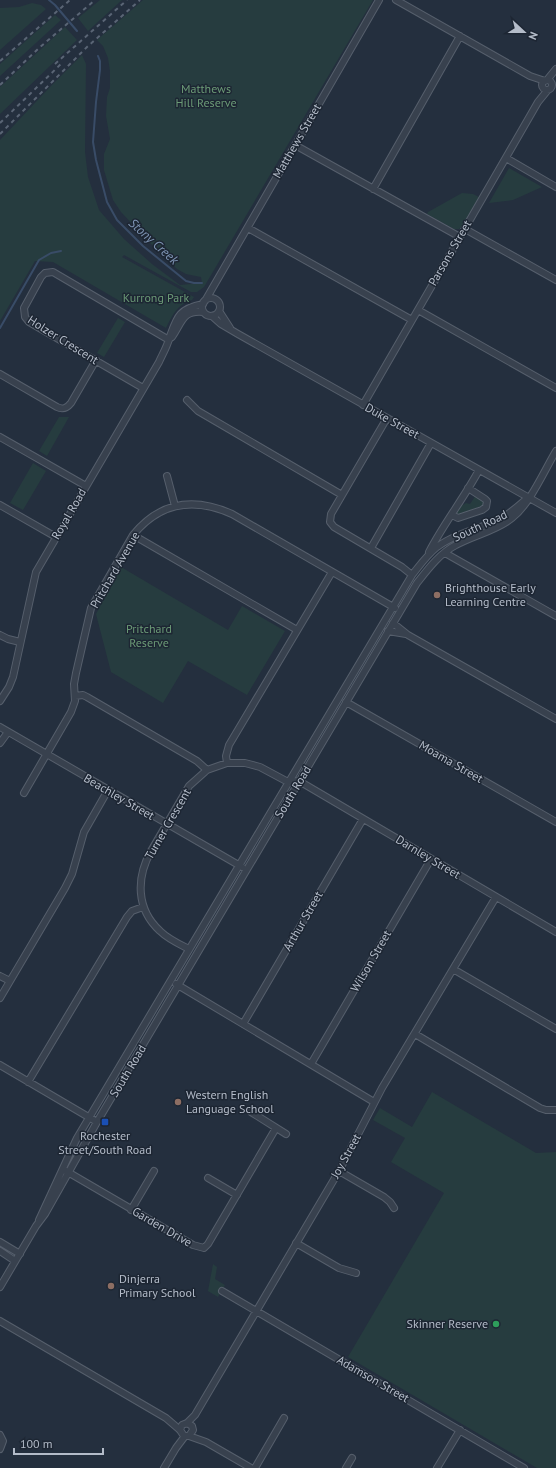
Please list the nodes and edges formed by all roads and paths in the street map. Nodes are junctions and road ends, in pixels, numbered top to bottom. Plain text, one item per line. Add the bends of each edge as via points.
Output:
1 (379, 0) edge
2 (396, 0) edge
3 (460, 36) junction
4 (556, 69) edge
5 (549, 86) edge
6 (295, 145) junction
7 (506, 158) junction
8 (556, 187) edge
9 (373, 189) junction
10 (248, 228) junction
11 (465, 229) junction
12 (460, 237) junction
13 (556, 280) edge
14 (216, 282) junction
15 (216, 300) junction
16 (204, 302) junction
17 (418, 310) junction
18 (219, 311) junction
19 (203, 312) junction
20 (212, 316) junction
21 (412, 320) junction
22 (230, 328) junction
23 (169, 340) junction
24 (96, 360) junction
25 (0, 374) edge
26 (144, 388) junction
27 (556, 388) edge
28 (187, 400) dead end
29 (363, 405) junction
30 (386, 418) junction
31 (0, 436) edge
32 (431, 443) junction
33 (556, 451) edge
34 (480, 470) junction
35 (167, 476) dead end
36 (86, 486) junction
37 (468, 488) junction
38 (342, 495) junction
39 (529, 497) junction
40 (0, 505) edge
41 (175, 506) junction
42 (556, 513) edge
43 (452, 515) junction
44 (133, 535) junction
45 (56, 537) junction
46 (371, 548) junction
47 (445, 553) junction
48 (428, 556) junction
49 (332, 572) junction
50 (412, 575) junction
51 (393, 607) junction
52 (400, 612) junction
53 (556, 616) edge
54 (393, 623) junction
55 (297, 630) junction
56 (388, 631) junction
57 (0, 635) edge
58 (408, 635) junction
59 (20, 642) junction
60 (75, 696) junction
61 (0, 701) edge
62 (346, 702) junction
63 (556, 719) edge
64 (0, 728) edge
65 (8, 732) junction
66 (0, 743) edge
67 (47, 754) junction
68 (227, 764) junction
69 (207, 770) junction
70 (299, 781) junction
71 (288, 782) junction
72 (108, 790) junction
73 (24, 793) dead end
74 (363, 819) junction
75 (556, 822) edge
76 (166, 824) junction
77 (431, 859) junction
78 (239, 866) junction
79 (247, 869) junction
80 (496, 897) junction
81 (143, 907) junction
82 (556, 932) edge
83 (189, 950) junction
84 (453, 969) junction
85 (0, 976) edge
86 (10, 981) junction
87 (170, 981) junction
88 (178, 986) junction
89 (0, 998) edge
90 (243, 1024) junction
91 (556, 1029) edge
92 (415, 1034) junction
93 (311, 1064) junction
94 (0, 1065) edge
95 (28, 1082) junction
96 (374, 1102) junction
97 (556, 1110) edge
98 (251, 1112) dead end
99 (89, 1117) junction
100 (97, 1122) junction
101 (276, 1128) junction
102 (286, 1134) dead end
103 (62, 1168) junction
104 (338, 1170) junction
105 (154, 1171) dead end
106 (69, 1173) junction
107 (208, 1178) dead end
108 (237, 1195) junction
109 (394, 1208) dead end
110 (131, 1210) junction
111 (36, 1226) junction
112 (0, 1242) edge
113 (296, 1243) junction
114 (0, 1251) edge
115 (20, 1254) junction
116 (15, 1261) junction
117 (356, 1273) dead end
118 (0, 1287) edge
119 (222, 1291) dead end
120 (256, 1311) junction
121 (0, 1321) edge
122 (166, 1418) junction
123 (284, 1418) dead end
124 (189, 1426) junction
125 (460, 1430) junction
126 (184, 1434) junction
127 (2, 1437) edge
128 (206, 1442) junction
129 (0, 1449) edge
130 (352, 1458) dead end
131 (164, 1468) edge
132 (252, 1468) edge
133 (255, 1468) edge
134 (346, 1468) edge
135 (437, 1468) edge
136 (524, 1468) edge

1 - 6 street, Matthews Street
2 - 3 street
3 - 5 street
3 - 9 street
4 - 5 street, Parsons Street
5 - 7 street, Parsons Street
6 - 9 street
6 - 10 street, Matthews Street
7 - 8 street
7 - 11 street, Parsons Street
9 - 12 street
10 - 14 street, Matthews Street
10 - 21 street
11 - 12 street, Parsons Street
11 - 13 street
12 - 17 street, Parsons Street
14 - 15 street
14 - 16 street, Matthews Street
15 - 16 street via 210,298
15 - 18 street via 220,305
16 - 19 street
16 - 23 street, Royal Road via 182,312
17 - 21 street, Parsons Street
17 - 27 street
18 - 20 street
18 - 22 street, Duke Street
19 - 20 street
19 - 23 street, Royal Road via 192,312 186,316
20 - 22 street, Duke Street
21 - 29 street, Parsons Street
22 - 29 street, Duke Street
23 - 24 street, Holzer Crescent via 57,274 51,272 43,275 24,308 25,317 29,322
23 - 26 street, Royal Road
24 - 25 street via 72,403 63,409
24 - 26 street, Holzer Crescent
26 - 36 street, Royal Road
28 - 38 street via 198,411
29 - 30 street, Duke Street
30 - 32 street, Duke Street
30 - 38 street
31 - 36 street
32 - 34 street, Duke Street
32 - 46 street
33 - 39 street
34 - 37 street, South Road
34 - 39 street, Duke Street
35 - 41 street
36 - 45 street, Royal Road
37 - 43 street, South Road
37 - 43 street via 487,501 486,507 458,518
38 - 46 street via 331,514 330,522 334,527
39 - 42 street, Duke Street
39 - 47 street, South Road via 511,519 454,546
39 - 48 street, South Road via 510,513 448,540
40 - 45 street
41 - 44 street, Pritchard Avenue via 150,518
41 - 49 street, Pritchard Avenue via 205,504 220,508
43 - 48 street, South Road via 443,526
44 - 55 street
44 - 60 street, Pritchard Avenue via 91,608 75,678
45 - 59 street, Royal Road via 35,577
46 - 50 street
47 - 52 street, South Road via 417,583
47 - 53 street
48 - 50 street, South Road
49 - 51 street, Pritchard Avenue
49 - 55 street
50 - 51 street, South Road
51 - 52 street, Pritchard Avenue
51 - 71 street, South Road
52 - 54 street, South Road
54 - 56 street, South Road
54 - 58 street
55 - 68 street via 229,745
56 - 58 street
56 - 62 street, South Road
57 - 59 street
58 - 63 street
59 - 61 street, Royal Road via 11,682
60 - 67 street, Pritchard Avenue via 71,712
60 - 69 street via 87,697 197,761
62 - 70 street, South Road
62 - 75 street, Moama Street
64 - 65 street, Beachley Street
65 - 66 street
65 - 67 street, Beachley Street
67 - 72 street, Beachley Street
67 - 73 street, Pritchard Avenue
68 - 69 street, Turner Crescent
68 - 71 street, Turner Crescent via 245,763 260,767
69 - 76 street, Turner Crescent via 189,786
70 - 71 street
70 - 74 street, Darnley Street
70 - 79 street, South Road
71 - 78 street, South Road
72 - 76 street, Beachley Street
72 - 86 street via 84,832 72,874 65,888
74 - 77 street, Darnley Street
74 - 90 street, Arthur Street
76 - 78 street, Beachley Street
76 - 81 street, Turner Crescent via 143,866 140,884
77 - 80 street, Darnley Street
77 - 93 street, Wilson Street
78 - 79 street, Beachley Street
78 - 83 street, South Road
79 - 88 street, South Road
80 - 82 street, Darnley Street
80 - 84 street, Joy Street
81 - 83 street, Turner Crescent via 160,931
81 - 95 street via 132,911 127,917
83 - 87 street, South Road
84 - 91 street
84 - 92 street, Joy Street
85 - 86 street
86 - 89 street
87 - 88 street
87 - 99 street, South Road
88 - 90 street
88 - 100 street, South Road
90 - 93 street
92 - 96 street, Joy Street
92 - 97 street via 540,1108
93 - 96 street
94 - 95 street
95 - 99 street
96 - 104 street, Joy Street
98 - 101 street
99 - 100 street
99 - 103 street, South Road
100 - 106 street, South Road
101 - 102 street
101 - 108 street, Garden Drive
103 - 106 street, Garden Drive
103 - 111 street, South Road
104 - 109 street via 384,1197
104 - 113 street, Joy Street
105 - 110 street
106 - 110 street, Garden Drive
106 - 111 street, South Road
107 - 108 street
108 - 110 street, Garden Drive via 204,1248 193,1245
111 - 115 street, South Road
112 - 115 street
113 - 117 street via 339,1268
113 - 120 street, Joy Street
114 - 116 street
115 - 116 street, South Road
116 - 118 street, South Road
119 - 120 street, Adamson Street
120 - 124 street, Joy Street
120 - 125 street, Adamson Street
121 - 122 street
122 - 124 street
122 - 126 street
123 - 133 street
124 - 126 street via 192,1432
124 - 126 street via 180,1426
124 - 128 street
125 - 135 street
125 - 136 street, Adamson Street
126 - 128 street
126 - 131 street
127 - 129 street
128 - 132 street
130 - 134 street

